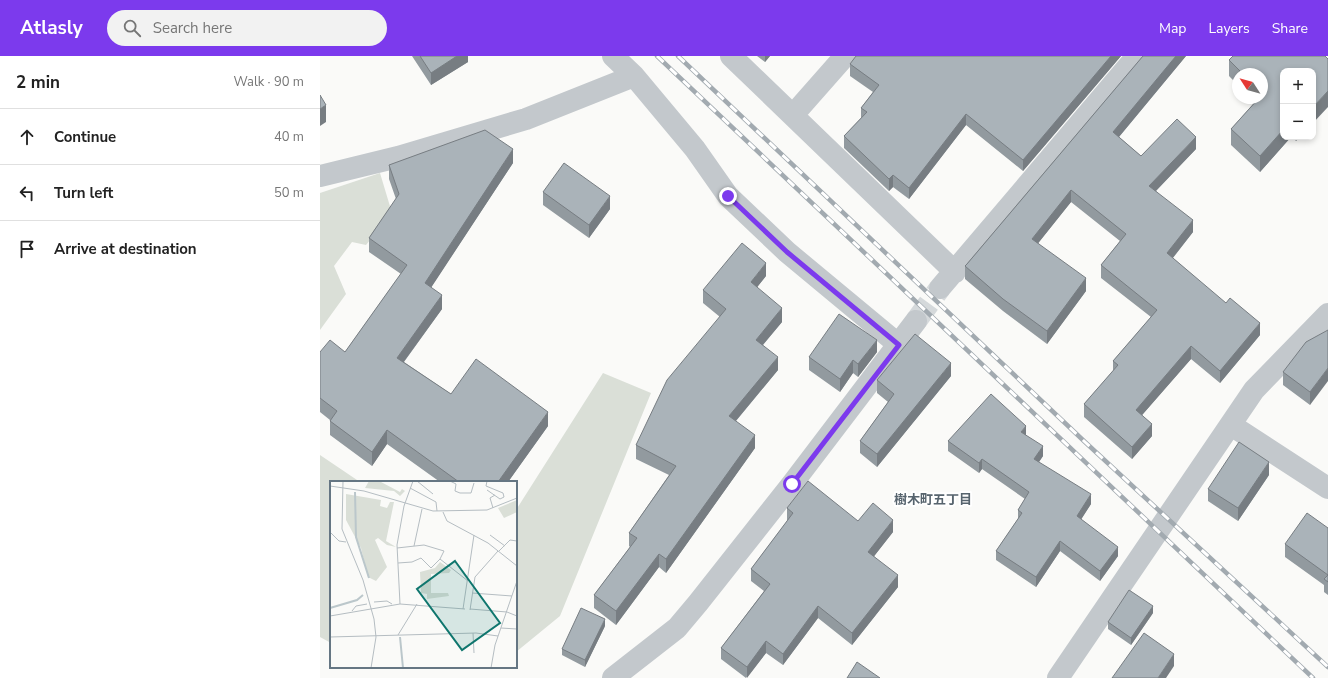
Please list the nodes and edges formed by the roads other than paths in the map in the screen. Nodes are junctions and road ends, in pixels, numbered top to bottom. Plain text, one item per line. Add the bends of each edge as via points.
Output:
1 (613, 56) edge
2 (731, 56) edge
3 (846, 56) edge
4 (1137, 56) edge
5 (634, 76) junction
6 (793, 115) junction
7 (320, 176) edge
8 (955, 272) junction
9 (940, 288) tunnel mouth
10 (1328, 314) edge
11 (916, 321) tunnel mouth
12 (899, 345) junction
13 (1231, 425) junction
14 (1328, 488) edge
15 (613, 678) edge
16 (1058, 678) edge

1 - 5 street
2 - 6 street
3 - 6 street
4 - 8 street
5 - 7 street via 526,119 398,157
5 - 12 street via 695,149 728,196 787,252
6 - 8 street
8 - 9 street
10 - 13 street via 1254,390
11 - 12 street
12 - 15 street via 677,628
13 - 14 street
13 - 16 street

